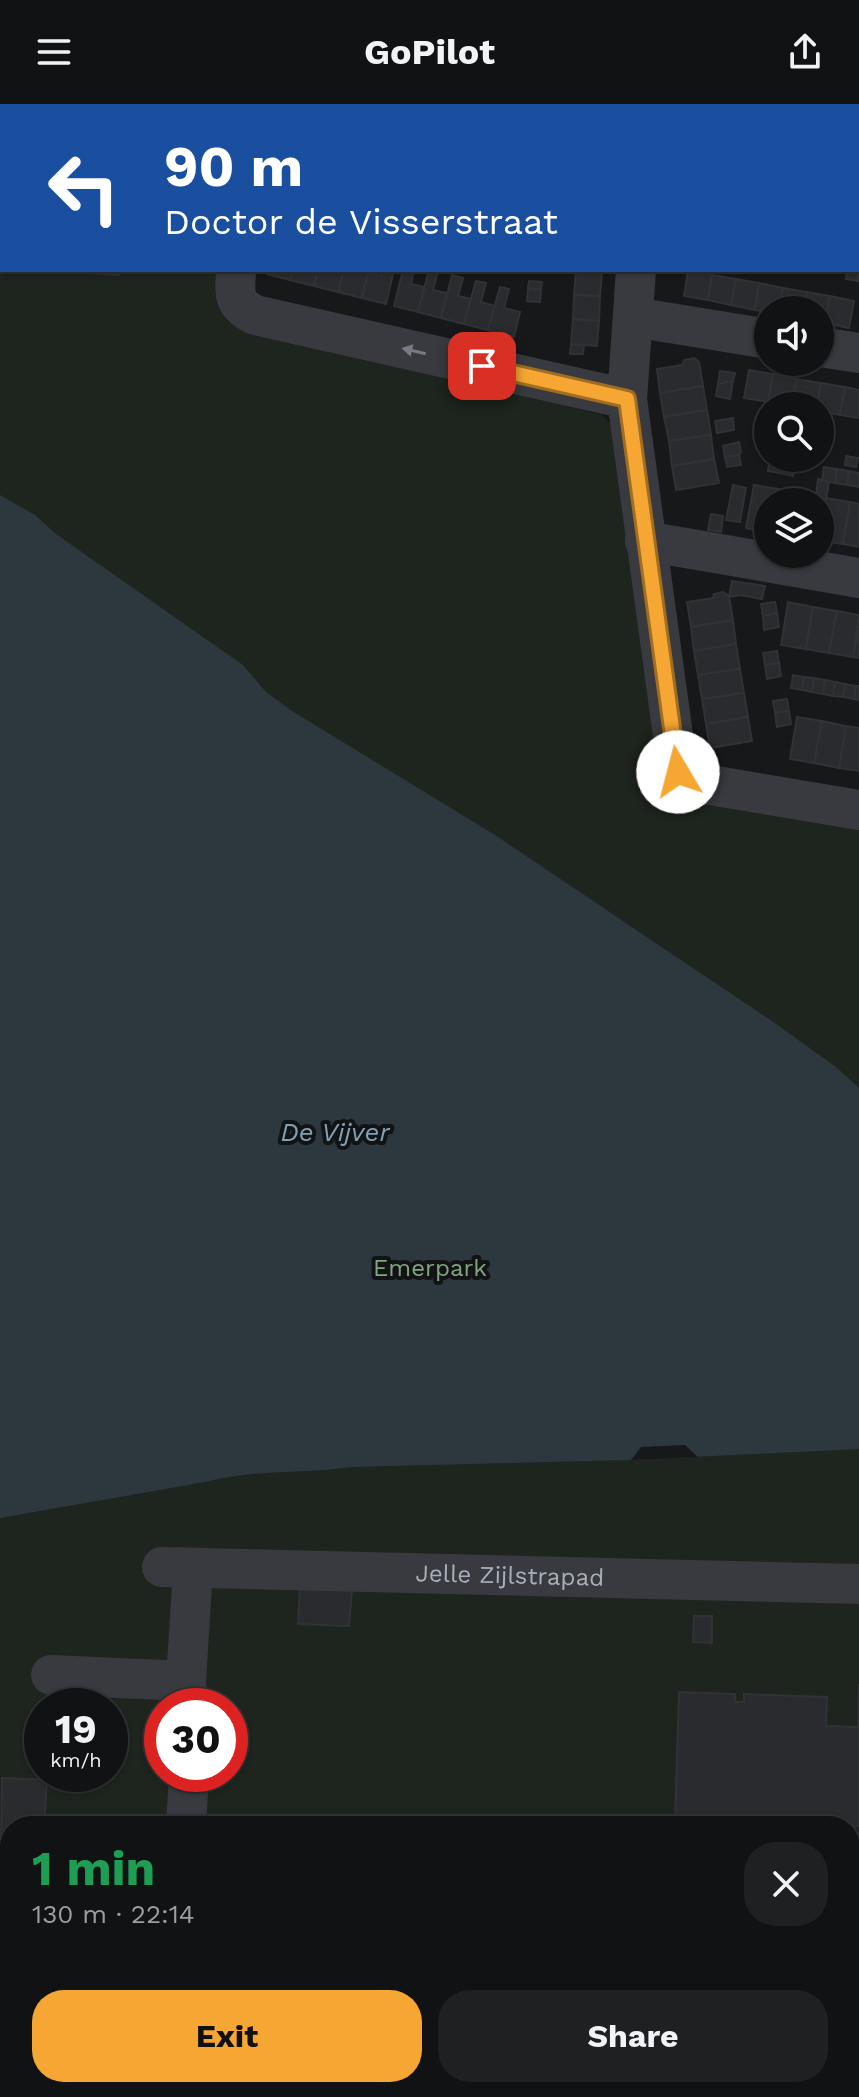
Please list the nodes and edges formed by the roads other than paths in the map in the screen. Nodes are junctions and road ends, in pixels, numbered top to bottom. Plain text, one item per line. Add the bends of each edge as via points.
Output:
1 (236, 272) edge
2 (636, 272) edge
3 (633, 317) junction
4 (754, 337) edge
5 (834, 349) edge
6 (859, 353) edge
7 (627, 399) junction
8 (645, 541) junction
9 (859, 578) edge
10 (859, 810) edge
11 (859, 1584) edge
12 (51, 1675) dead end
13 (144, 1688) edge
14 (187, 1688) edge
15 (188, 1792) edge
16 (187, 1816) edge

7 -> 1 street via 255,315 235,297
2 - 3 street
3 - 4 street
3 - 7 street
5 - 6 street
7 - 8 street
8 - 9 street
8 - 10 street via 678,772 698,783
11 - 14 street, Jelle Zijlstrapad via 178,1568
12 - 13 street
15 - 16 street

